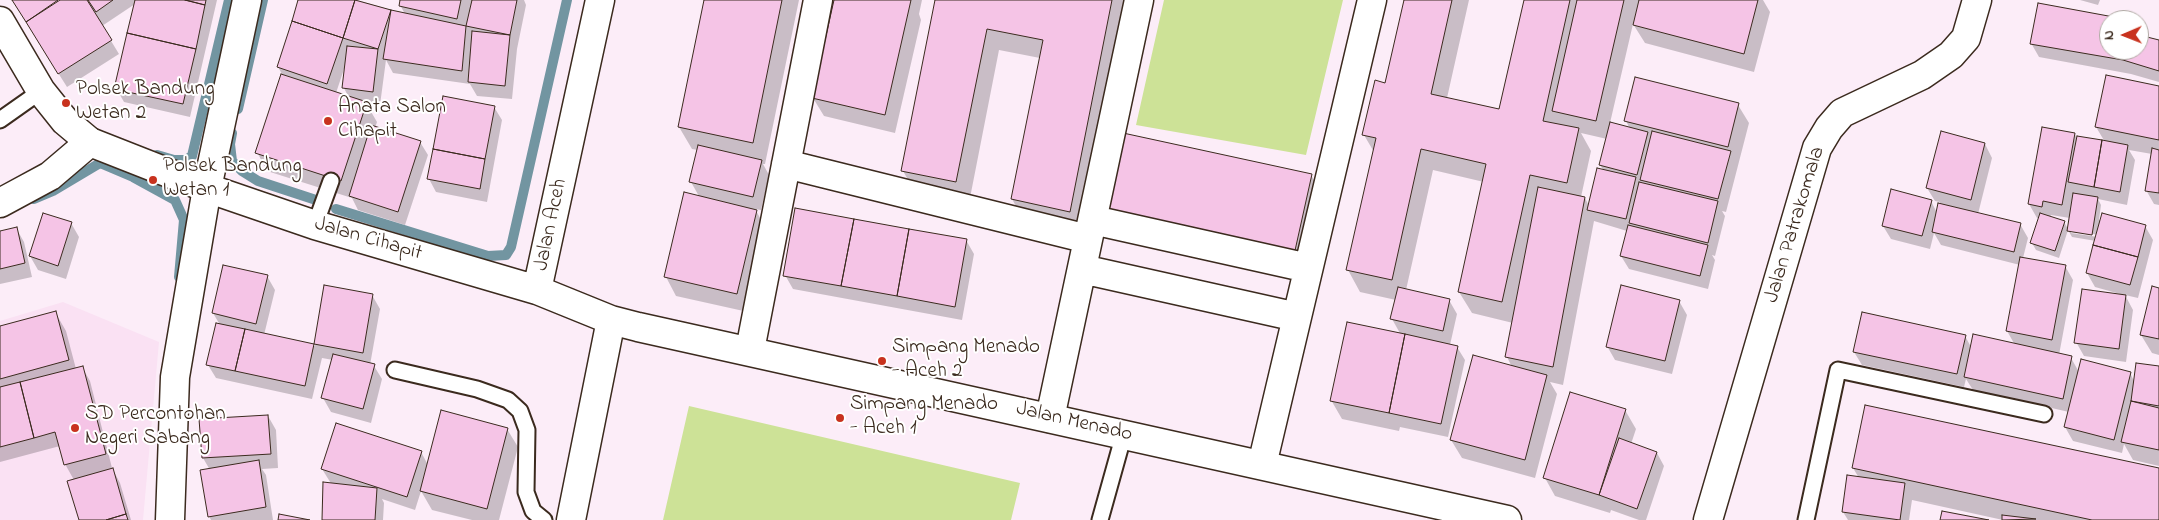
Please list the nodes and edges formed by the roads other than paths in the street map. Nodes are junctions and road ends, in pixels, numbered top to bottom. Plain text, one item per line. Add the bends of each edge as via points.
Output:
1 (247, 0) edge
2 (600, 0) edge
3 (818, 0) edge
4 (1139, 0) edge
5 (1372, 0) edge
6 (1977, 0) edge
7 (0, 21) edge
8 (41, 91) junction
9 (0, 120) edge
10 (90, 142) junction
11 (786, 164) junction
12 (331, 181) dead end
13 (208, 188) junction
14 (0, 202) edge
15 (315, 225) junction
16 (1090, 230) junction
17 (1308, 268) junction
18 (1082, 269) junction
19 (537, 290) junction
20 (1297, 317) junction
21 (611, 320) junction
22 (750, 350) junction
23 (395, 370) dead end
24 (2044, 414) dead end
25 (1050, 418) junction
26 (1124, 434) junction
27 (1262, 465) junction
28 (170, 520) edge
29 (544, 520) edge
30 (572, 520) edge
31 (1100, 520) edge
32 (1507, 520) edge
33 (1708, 520) edge
34 (1806, 520) edge

1 - 13 street
2 - 19 street, Jalan Aceh
3 - 11 street
4 - 16 street
5 - 17 street
6 - 33 street, Jalan Patrakomala via 1966,38 1951,56 1922,76 1842,113 1817,148
7 - 8 street, Jalan Cihapit
8 - 9 lane
8 - 10 street, Jalan Cihapit via 65,120
10 - 13 street, Jalan Cihapit
10 - 14 street via 50,176
11 - 16 street
11 - 22 street
12 - 15 lane
13 - 15 street, Jalan Cihapit
13 - 28 street via 175,378
15 - 19 street, Jalan Cihapit
16 - 17 street
16 - 18 street
17 - 20 street
18 - 20 street
18 - 25 street
19 - 21 street, Jalan Aceh
20 - 27 street
21 - 22 street, Jalan Menado
21 - 30 street
22 - 25 street, Jalan Menado
23 - 29 lane via 477,388 508,400 520,411 527,430 526,492 533,511
24 - 34 lane via 1838,370
25 - 26 street, Jalan Menado
26 - 27 street, Jalan Menado
26 - 31 lane
27 - 32 street, Jalan Menado

